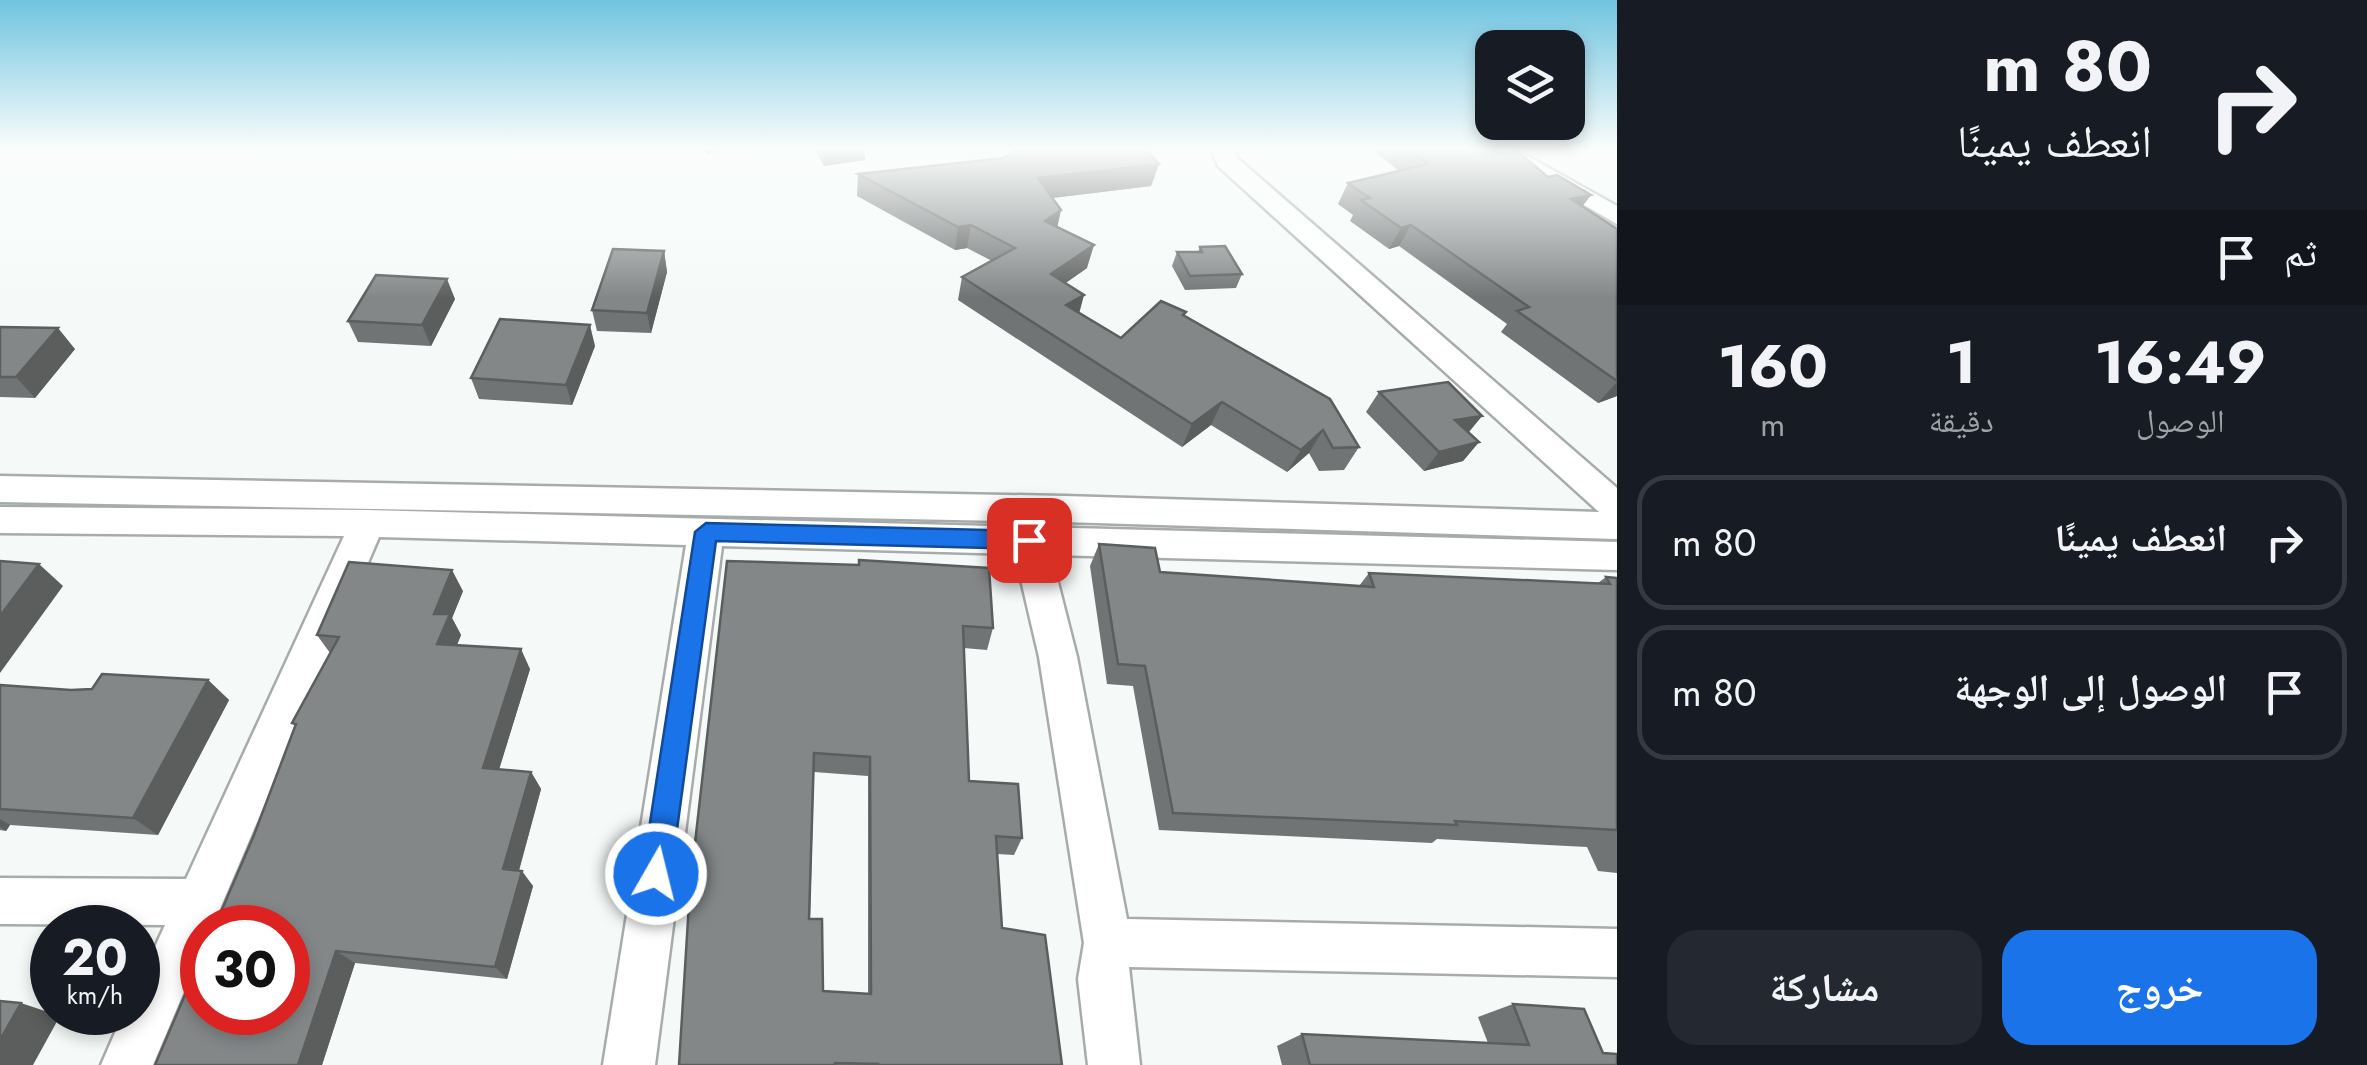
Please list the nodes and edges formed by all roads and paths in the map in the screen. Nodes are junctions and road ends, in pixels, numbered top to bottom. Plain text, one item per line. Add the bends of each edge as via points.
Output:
1 (1268, 199) edge
2 (1586, 199) edge
3 (1617, 216) edge
4 (0, 489) edge
5 (1617, 508) edge
6 (0, 520) edge
7 (368, 523) junction
8 (1617, 526) edge
9 (706, 532) junction
10 (1029, 540) junction
11 (1617, 556) edge
12 (0, 901) edge
13 (200, 902) junction
14 (1108, 943) junction
15 (1617, 953) edge
16 (127, 1065) edge
17 (629, 1065) edge
18 (1114, 1065) edge

1 - 5 street
2 - 3 street
4 - 8 street
6 - 7 street
7 - 9 street
7 - 13 street
9 - 10 street
9 - 17 street
10 - 11 street
10 - 14 street via 1058,657
12 - 13 street
13 - 16 street
14 - 15 street
14 - 18 street via 1103,978

